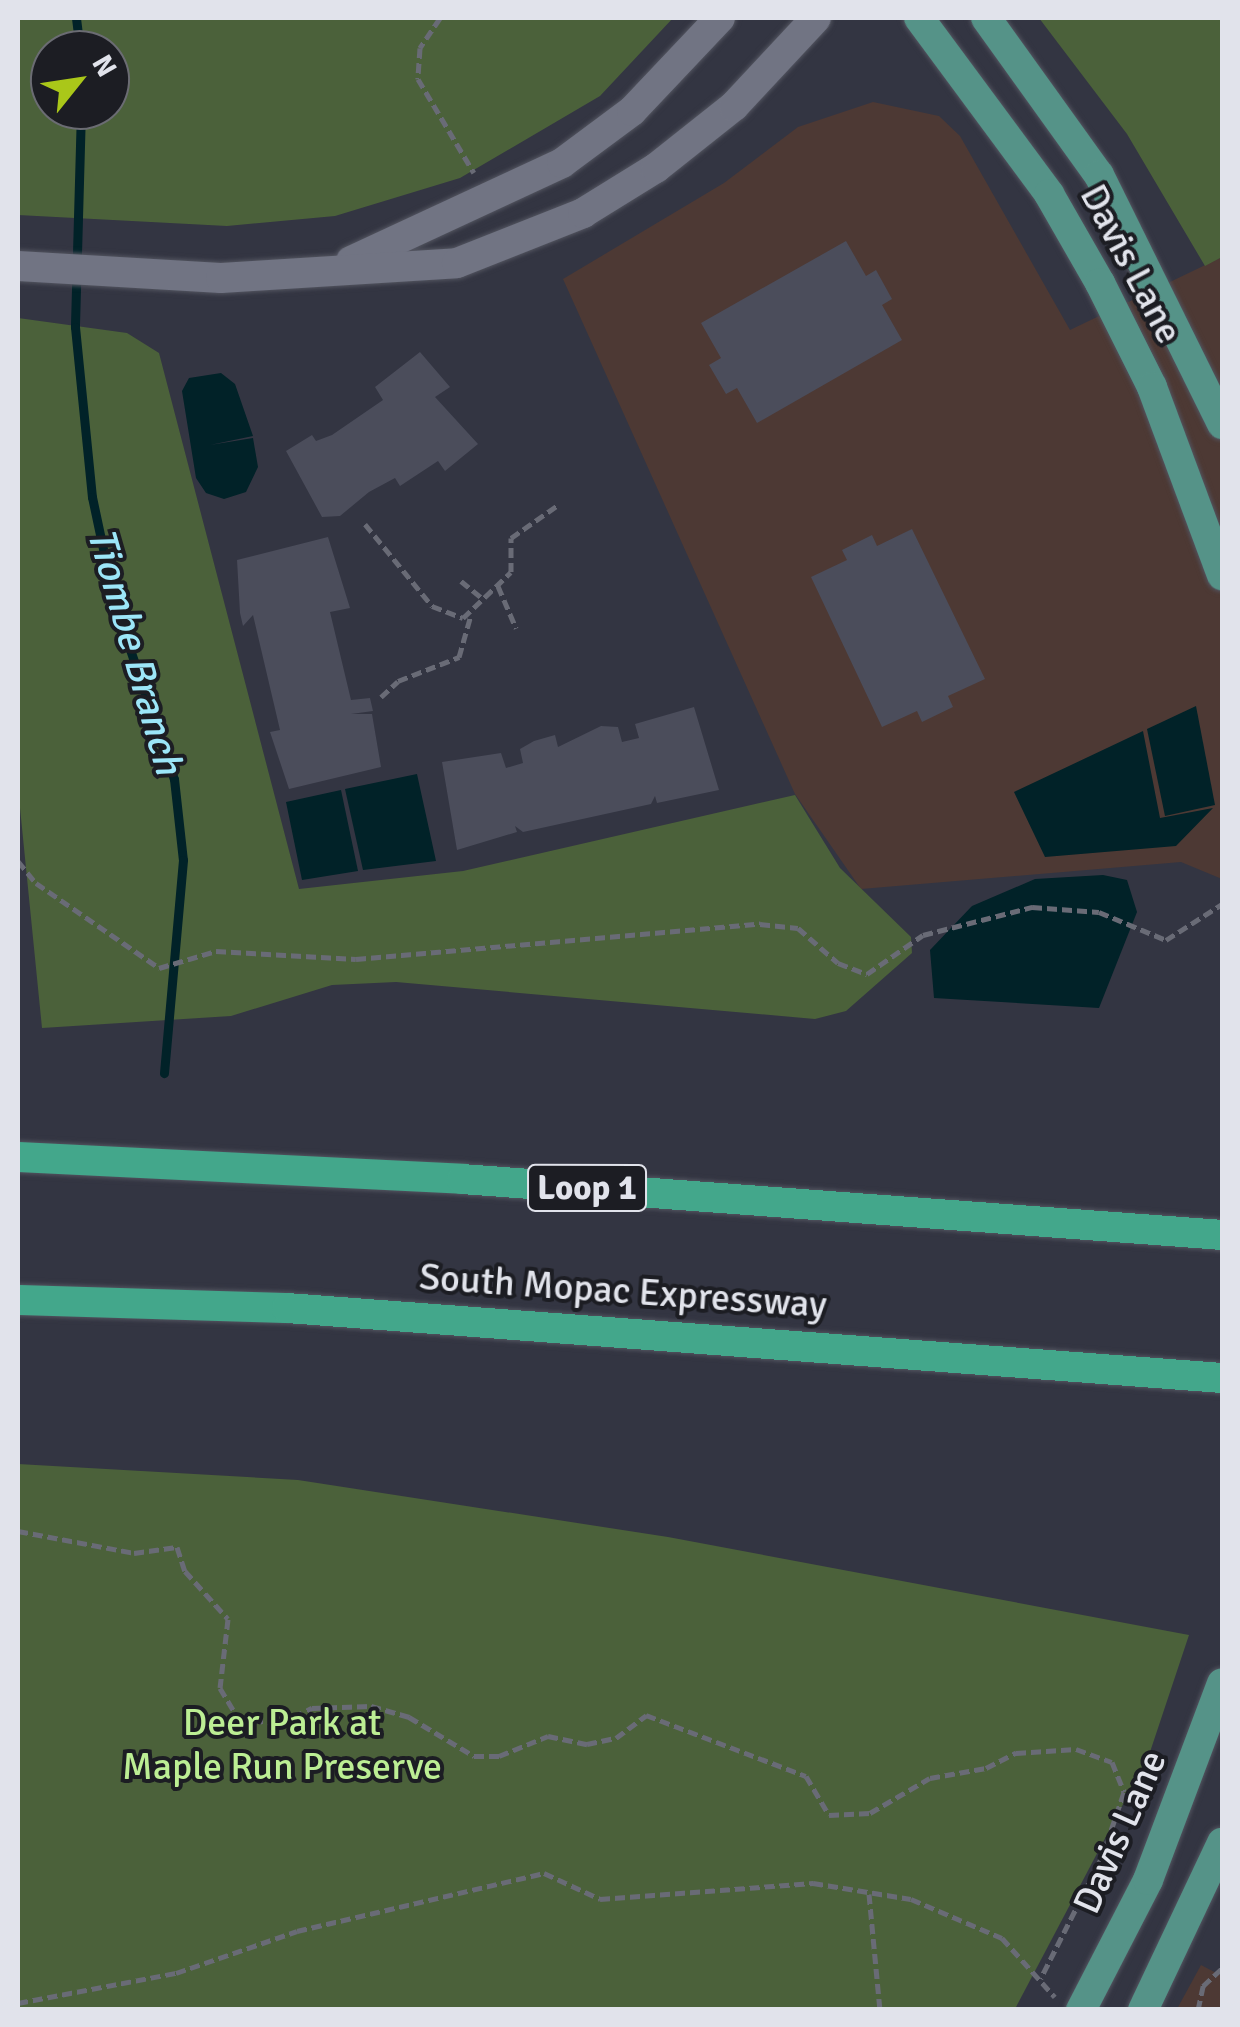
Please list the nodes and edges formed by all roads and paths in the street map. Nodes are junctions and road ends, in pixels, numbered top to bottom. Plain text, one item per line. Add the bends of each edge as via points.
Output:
1 (440, 18) edge
2 (720, 18) edge
3 (816, 18) edge
4 (919, 18) edge
5 (986, 18) edge
6 (478, 180) dead end
7 (23, 266) edge
8 (330, 270) junction
9 (1152, 387) junction
10 (1222, 424) edge
11 (558, 504) dead end
12 (1222, 510) edge
13 (364, 524) dead end
14 (1222, 576) edge
15 (460, 581) dead end
16 (498, 586) junction
17 (481, 597) junction
18 (470, 615) junction
19 (516, 628) dead end
20 (380, 697) dead end
21 (18, 861) edge
22 (1222, 904) edge
23 (18, 1156) edge
24 (1222, 1235) edge
25 (18, 1300) edge
26 (1222, 1378) edge
27 (18, 1530) edge
28 (1222, 1683) edge
29 (1222, 1844) edge
30 (869, 1894) junction
31 (1222, 1968) edge
32 (1041, 1978) junction
33 (18, 2003) edge
34 (1068, 2003) edge
35 (880, 2010) edge
36 (1143, 2010) edge
37 (1198, 2010) edge

1 - 6 path via 420,48 418,79
2 - 8 street via 632,110 562,163
3 - 8 street via 695,140 583,213 456,262
4 - 9 main road, Davis Lane via 1049,194
5 - 10 main road, Davis Lane via 1099,175
7 - 8 street via 131,274
9 - 12 main road via 1206,466
9 - 14 main road, Davis Lane
11 - 16 path via 511,538 513,566
13 - 18 path via 432,606 456,618
15 - 17 path
16 - 17 path
16 - 19 path
17 - 18 path
18 - 20 path via 460,657 398,680
21 - 22 path via 36,883 159,968 216,950 356,959 760,924 798,928 838,963 867,974 924,936 1032,907 1100,912 1166,940
23 - 24 highway, Loop 1
25 - 26 highway, South Mopac Expressway via 287,1308
27 - 32 path via 134,1553 176,1548 185,1572 228,1620 220,1688 238,1718 280,1724 312,1708 371,1706 409,1717 474,1756 499,1756 548,1736 587,1744 616,1738 646,1716 806,1776 829,1815 870,1812 930,1778 986,1768 1016,1753 1076,1749 1112,1762 1124,1792
28 - 34 main road, Davis Lane via 1148,1880
29 - 36 main road
30 - 32 path via 912,1899 1002,1938
30 - 33 path via 813,1883 600,1898 544,1872 297,1931 176,1973
30 - 35 path
31 - 37 path via 1203,1986
32 - 34 path

